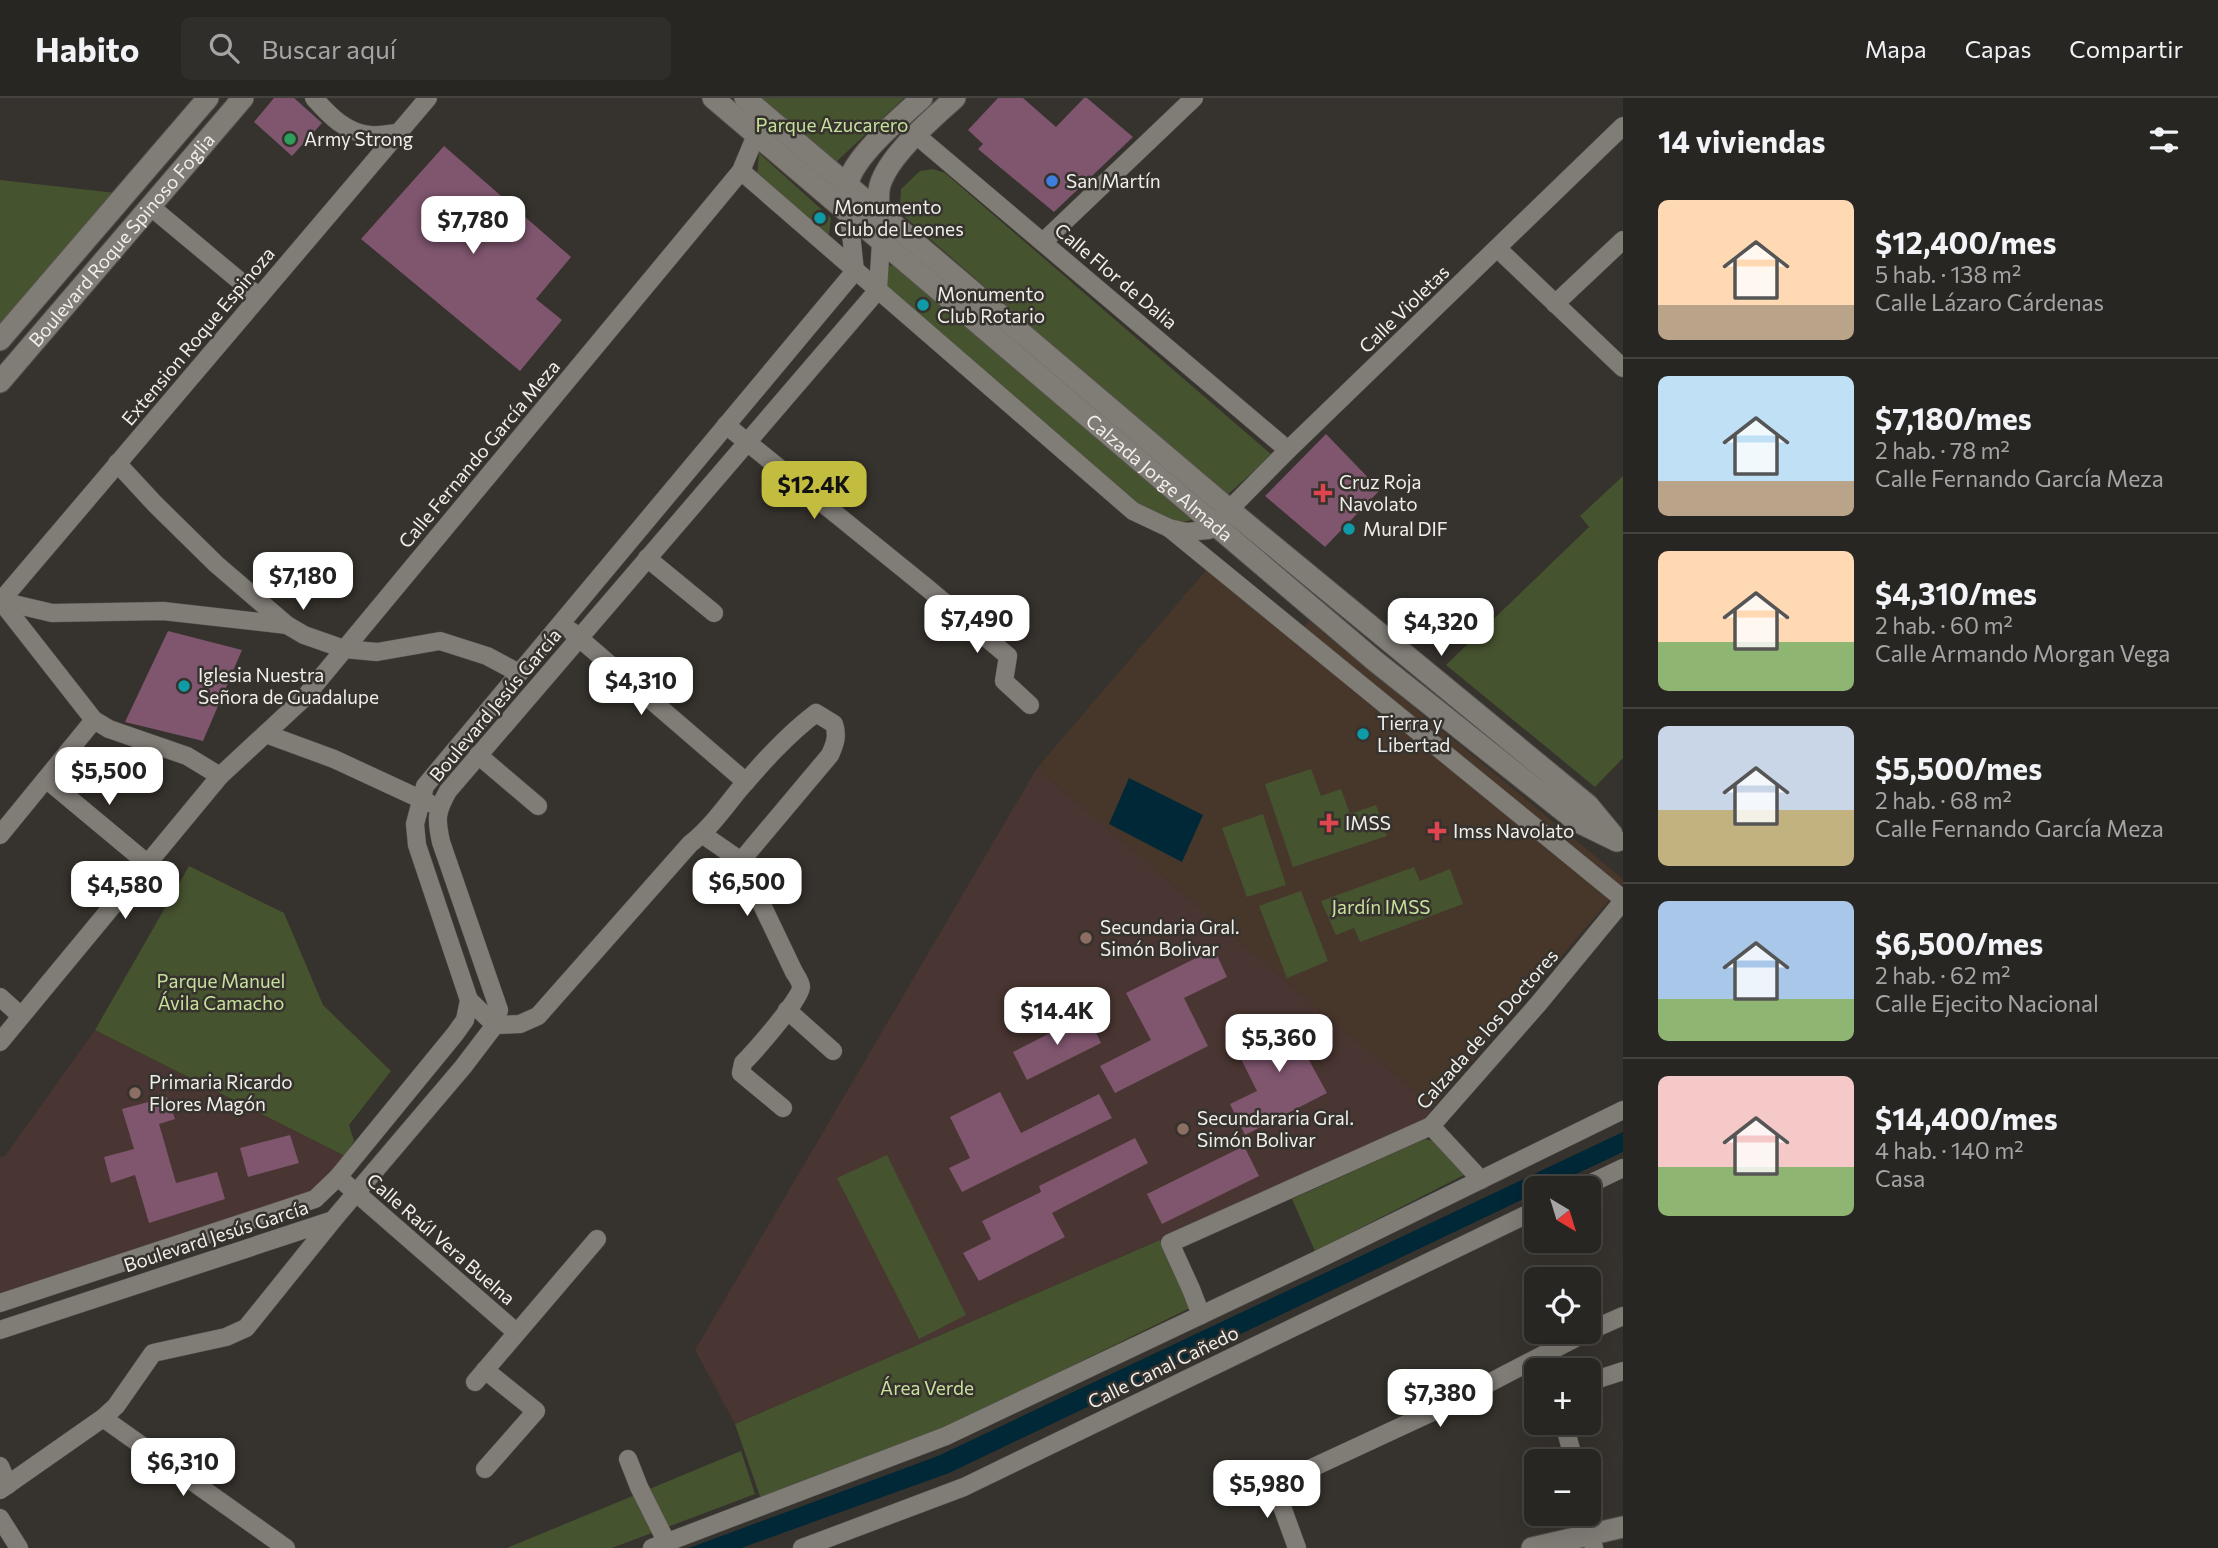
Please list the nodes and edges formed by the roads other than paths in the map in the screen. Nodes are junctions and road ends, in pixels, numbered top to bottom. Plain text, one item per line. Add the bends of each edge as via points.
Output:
1 (208, 98) edge
2 (243, 98) edge
3 (314, 98) edge
4 (428, 98) edge
5 (713, 98) edge
6 (745, 98) edge
7 (922, 98) edge
8 (955, 98) edge
9 (1194, 98) edge
10 (1623, 126) edge
11 (399, 133) junction
12 (756, 135) junction
13 (916, 135) junction
14 (741, 172) junction
15 (847, 183) junction
16 (151, 207) junction
17 (879, 211) junction
18 (849, 215) junction
19 (1623, 240) edge
20 (881, 242) junction
21 (1043, 242) junction
22 (1497, 248) junction
23 (855, 271) junction
24 (877, 290) junction
25 (259, 297) junction
26 (1555, 303) junction
27 (0, 340) edge
28 (1623, 368) edge
29 (0, 382) edge
30 (726, 425) junction
31 (747, 441) junction
32 (1288, 450) junction
33 (117, 463) junction
34 (1223, 517) junction
35 (1169, 528) junction
36 (647, 558) junction
37 (0, 601) edge
38 (714, 613) dead end
39 (561, 623) junction
40 (287, 625) junction
41 (579, 638) junction
42 (344, 649) junction
43 (519, 673) junction
44 (1030, 705) dead end
45 (94, 720) junction
46 (266, 734) junction
47 (478, 755) junction
48 (220, 776) junction
49 (46, 779) junction
50 (746, 782) junction
51 (420, 800) junction
52 (538, 806) dead end
53 (439, 807) junction
54 (702, 834) junction
55 (0, 835) edge
56 (1620, 843) edge
57 (741, 862) junction
58 (148, 864) junction
59 (1623, 900) edge
60 (0, 997) edge
61 (469, 1000) junction
62 (787, 1010) junction
63 (21, 1016) junction
64 (495, 1026) junction
65 (0, 1042) edge
66 (833, 1051) dead end
67 (783, 1108) dead end
68 (1623, 1110) edge
69 (1431, 1126) junction
70 (1623, 1168) edge
71 (338, 1177) junction
72 (1601, 1178) edge
73 (1481, 1180) junction
74 (357, 1193) junction
75 (1524, 1216) edge
76 (333, 1220) junction
77 (597, 1240) dead end
78 (0, 1303) edge
79 (1201, 1315) junction
80 (1623, 1316) edge
81 (1601, 1325) edge
82 (0, 1330) edge
83 (516, 1332) junction
84 (1571, 1344) edge
85 (1553, 1358) edge
86 (1623, 1371) edge
87 (1524, 1372) edge
88 (1601, 1378) edge
89 (103, 1418) junction
90 (628, 1459) dead end
91 (0, 1466) edge
92 (485, 1469) dead end
93 (4, 1488) edge
94 (0, 1518) edge
95 (1623, 1527) edge
96 (1590, 1532) edge
97 (659, 1545) edge
98 (19, 1548) edge
99 (286, 1548) edge
100 (802, 1548) edge
101 (1297, 1548) edge
102 (1532, 1548) edge

1 - 27 street, Boulevard Roque Spinoso Foglia
2 - 16 street, Boulevard Roque Spinoso Foglia
3 - 11 street via 337,123 349,128 369,135
4 - 11 street, Extension Roque Espinoza
5 - 12 street, Calzada Jorge Almada
6 - 15 street, Calzada Jorge Almada
7 - 15 street via 863,155
8 - 13 street
9 - 21 street
10 - 22 street, Calle Violetas
11 - 25 street, Extension Roque Espinoza
12 - 14 street, Calle Fernando García Meza
12 - 18 street, Calzada Jorge Almada
13 - 17 street via 887,170 879,187
13 - 21 street, Calle Flor de Dalia
14 - 23 street
14 - 42 street, Calle Fernando García Meza
15 - 17 street, Calzada Jorge Almada
15 - 18 street
16 - 25 street
16 - 29 street, Boulevard Roque Spinoso Foglia
17 - 20 street
17 - 34 street, Calzada Jorge Almada
18 - 20 street, Calzada Jorge Almada
18 - 23 street
19 - 26 street
20 - 24 street
20 - 34 street, Calzada Jorge Almada
21 - 32 street, Calle Flor de Dalia
22 - 26 street
22 - 32 street, Calle Violetas
23 - 24 street
23 - 30 street, Boulevard Jesús García
24 - 31 street, Boulevard Jesús García
24 - 35 street via 1102,487 1133,511
25 - 33 street, Extension Roque Espinoza
26 - 28 street
30 - 31 street
30 - 39 street, Boulevard Jesús García
31 - 36 street, Boulevard Jesús García
31 - 44 street via 1008,656 1004,681
32 - 34 street, Calle Violetas
33 - 37 street, Extension Roque Espinoza
33 - 40 street via 216,564
34 - 35 street via 1209,530
34 - 56 street, Calzada Jorge Almada via 1588,805
35 - 59 street
36 - 38 street
36 - 41 street, Boulevard Jesús García
37 - 40 street via 51,613 163,611
37 - 45 street
39 - 41 street
39 - 43 street, Boulevard Jesús García
40 - 42 street
41 - 47 street, Boulevard Jesús García
41 - 50 street
42 - 43 street via 377,652 440,641 487,656
42 - 46 street, Calle Fernando García Meza via 304,698
43 - 51 street, Boulevard Jesús García via 425,786
45 - 48 street via 187,756
45 - 49 street
46 - 48 street, Calle Fernando García Meza
46 - 51 street via 334,759
47 - 52 street
47 - 53 street, Boulevard Jesús García
48 - 58 street, Calle Fernando García Meza
49 - 55 street
49 - 58 street
50 - 54 street
50 - 57 street via 816,713 834,724 837,733 830,755
51 - 53 street
51 - 61 street, Boulevard Jesús García via 417,845
53 - 64 street, Boulevard Jesús García via 442,842 499,1010
54 - 57 street
54 - 64 street via 538,1016 520,1024
57 - 62 street via 801,984
58 - 63 street, Calle Fernando García Meza
59 - 69 street, Calzada de los Doctores
60 - 63 street
61 - 64 street
61 - 71 street, Boulevard Jesús García via 465,1020 455,1034
62 - 66 street
62 - 67 street via 743,1063 741,1073
63 - 65 street, Calle Fernando García Meza
64 - 74 street, Boulevard Jesús García
68 - 73 street
69 - 73 street
69 - 79 street, Calzada de los Doctores via 1170,1243
70 - 72 street
71 - 74 street, Calle Raúl Vera Buelna
71 - 78 street, Boulevard Jesús García via 315,1199
73 - 79 street
74 - 76 street, Boulevard Jesús García
74 - 83 street, Calle Raúl Vera Buelna
75 - 100 street, Calle Canal Cañedo via 964,1487
76 - 82 street, Boulevard Jesús García
76 - 89 street via 246,1328 153,1353
77 - 83 street
79 - 97 street via 946,1436
80 - 81 street
83 - 92 street via 480,1376 536,1411
84 - 85 street
86 - 88 street
87 - 101 street via 1270,1478
89 - 93 street
89 - 99 street
90 - 97 street
91 - 93 street
94 - 98 street
95 - 96 street
96 - 102 street

